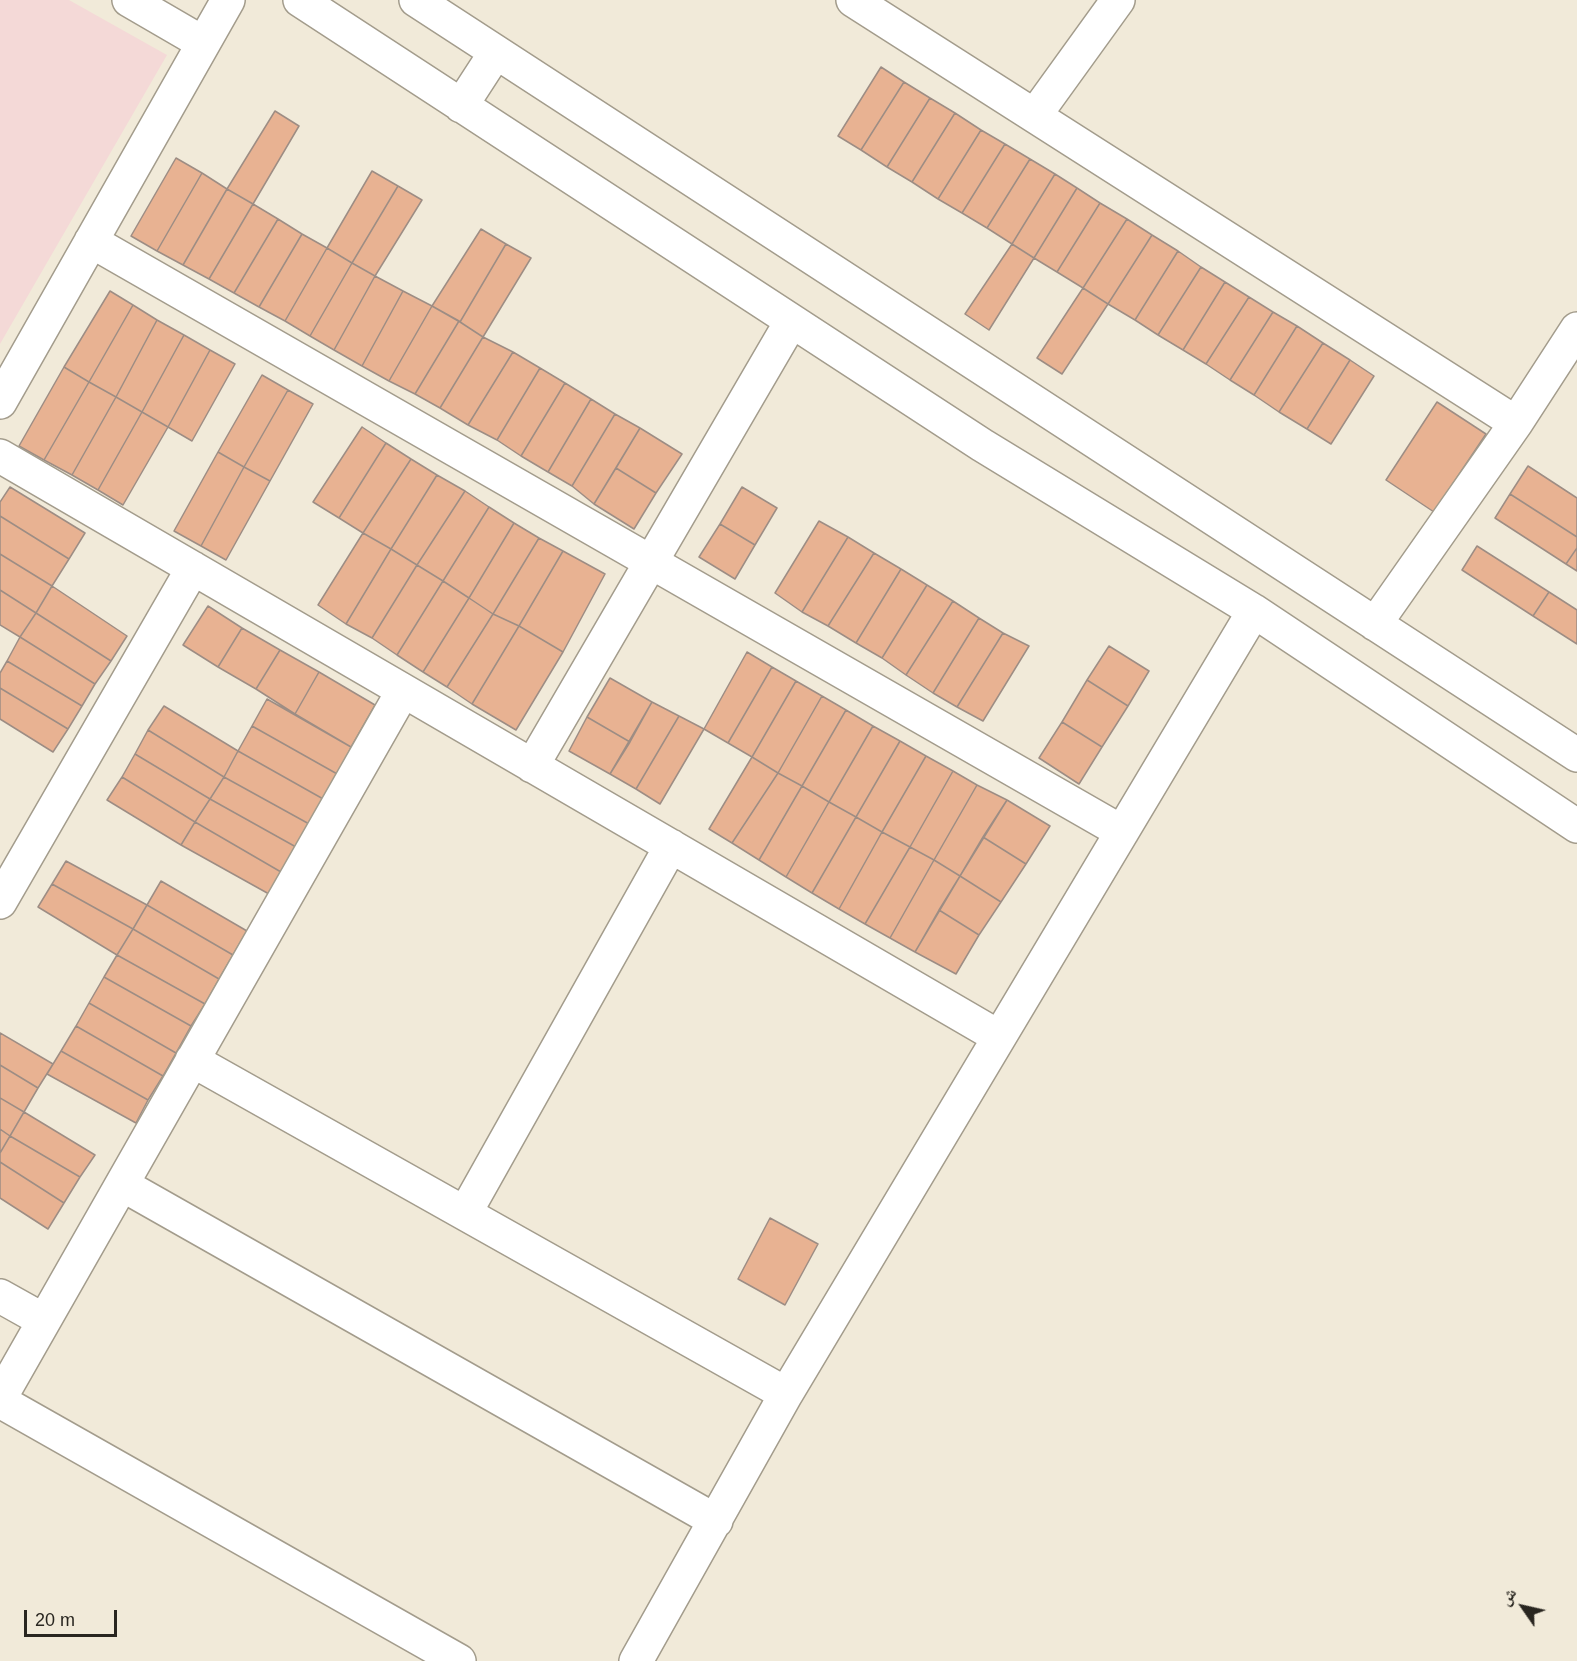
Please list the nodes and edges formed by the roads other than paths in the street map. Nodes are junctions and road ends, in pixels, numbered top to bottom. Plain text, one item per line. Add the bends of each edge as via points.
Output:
1 (129, 0) edge
2 (228, 0) edge
3 (300, 0) edge
4 (416, 0) edge
5 (853, 0) edge
6 (1118, 0) edge
7 (203, 43) junction
8 (496, 52) junction
9 (460, 106) junction
10 (1035, 115) junction
11 (91, 241) junction
12 (791, 322) junction
13 (1577, 329) edge
14 (0, 402) edge
15 (1516, 423) junction
16 (0, 456) edge
17 (652, 561) junction
18 (193, 568) junction
19 (1254, 611) junction
20 (1375, 624) junction
21 (403, 691) junction
22 (1575, 750) edge
23 (532, 766) junction
24 (1577, 826) edge
25 (1122, 832) junction
26 (671, 846) junction
27 (0, 902) edge
28 (999, 1037) junction
29 (192, 1060) junction
30 (123, 1185) junction
31 (465, 1214) junction
32 (0, 1296) edge
33 (43, 1320) junction
34 (786, 1394) junction
35 (0, 1399) edge
36 (716, 1521) junction
37 (459, 1661) edge
38 (636, 1661) edge

1 - 7 street
2 - 7 street
3 - 9 street
4 - 8 street
5 - 10 street
6 - 10 street
7 - 11 street
8 - 9 street
8 - 20 street
9 - 12 street
10 - 15 street
11 - 14 street
11 - 17 street
12 - 17 street
12 - 19 street via 982,445
13 - 15 street
15 - 20 street
16 - 18 street
17 - 23 street
17 - 25 street
18 - 21 street
18 - 27 street
19 - 24 street
19 - 25 street
20 - 22 street
21 - 23 street
21 - 29 street
23 - 26 street
25 - 28 street
26 - 28 street
26 - 31 street
28 - 34 street
29 - 30 street
29 - 31 street
30 - 33 street
30 - 36 street
31 - 34 street
32 - 33 street
33 - 35 street
34 - 36 street
35 - 37 street
36 - 38 street

